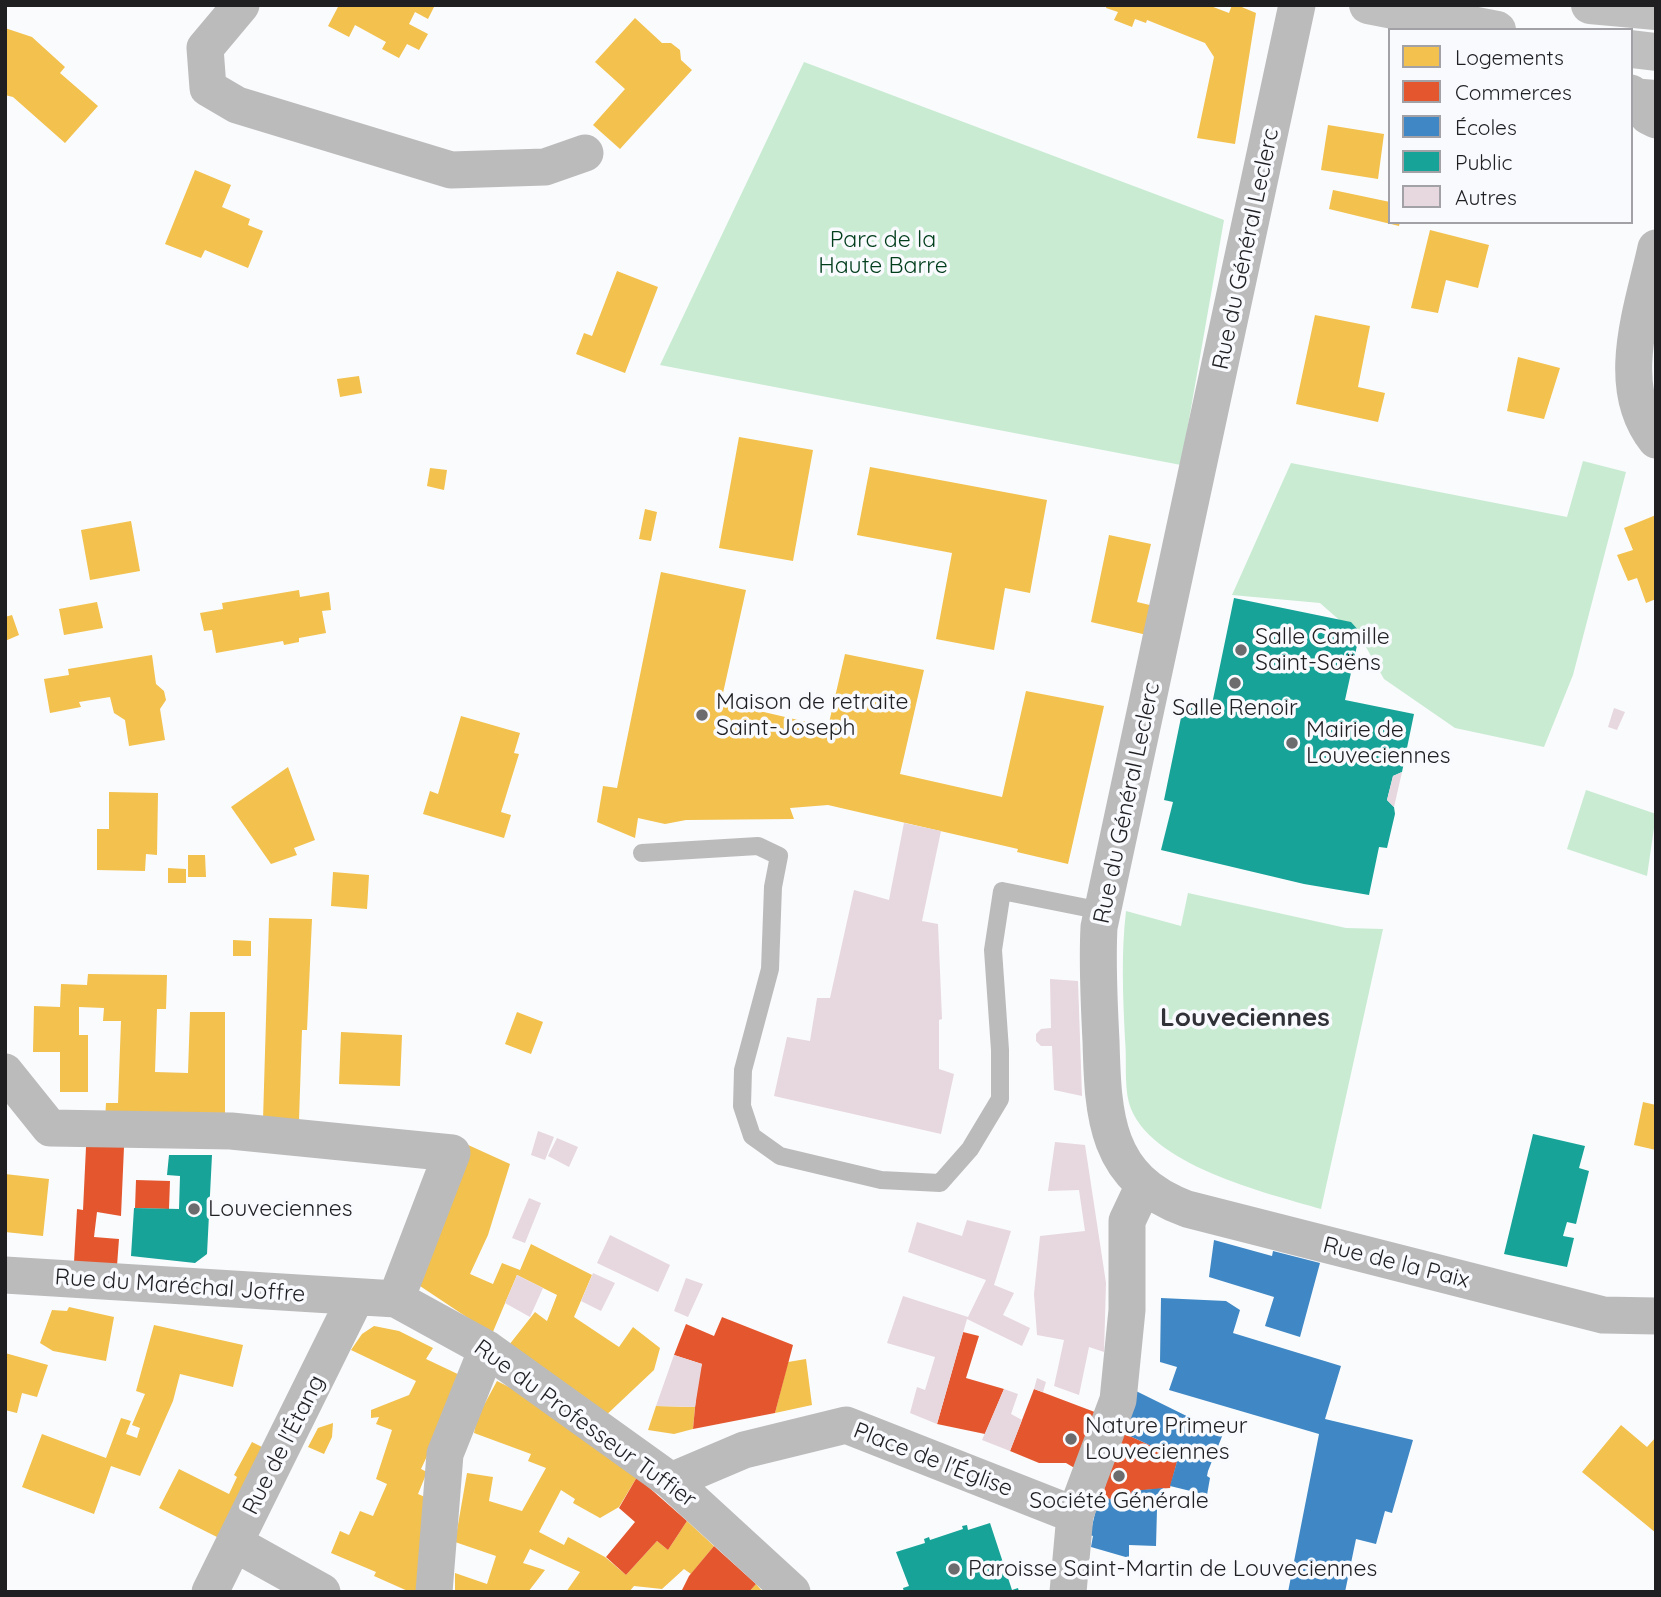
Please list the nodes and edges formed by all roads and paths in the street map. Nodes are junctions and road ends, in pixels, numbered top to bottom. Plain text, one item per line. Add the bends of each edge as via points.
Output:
1 (241, 5) edge
2 (1297, 5) edge
3 (1368, 5) edge
4 (1590, 5) edge
5 (1656, 11) edge
6 (1487, 28) edge
7 (1633, 49) edge
8 (1656, 52) edge
9 (1633, 87) edge
10 (1656, 89) edge
11 (1633, 96) edge
12 (1656, 120) edge
13 (585, 152) dead end
14 (1656, 248) edge
15 (1656, 440) edge
16 (642, 853) dead end
17 (1102, 911) junction
18 (5, 1072) edge
19 (1144, 1185) junction
20 (5, 1275) edge
21 (356, 1297) junction
22 (396, 1299) junction
23 (1656, 1316) edge
24 (487, 1349) junction
25 (671, 1481) junction
26 (1074, 1515) junction
27 (234, 1543) junction
28 (210, 1592) edge
29 (322, 1592) edge
30 (434, 1592) edge
31 (792, 1592) edge
32 (1068, 1592) edge

1 - 13 street via 205,48 208,88 237,105 451,170 545,167
2 - 17 street, Rue du Général Leclerc
3 - 6 main road
4 - 5 main road
7 - 8 main road
9 - 10 lane
11 - 12 street
14 - 15 street via 1633,350 1636,402
16 - 17 lane via 758,846 779,856 773,887 771,969 743,1070 742,1106 752,1136 780,1156 881,1180 940,1182 970,1149 1000,1099 993,950 1002,891
17 - 19 street, Rue du Général Leclerc via 1098,959 1104,1112 1118,1152
18 - 22 street via 50,1128 230,1131 452,1153
19 - 23 street, Rue de la Paix via 1175,1205 1200,1213 1603,1315
19 - 26 street via 1127,1221 1127,1310 1118,1400
20 - 21 street, Rue du Maréchal Joffre
21 - 22 street, Rue du Professeur Tuffier
21 - 27 street, Rue de l'Étang
22 - 24 street, Rue du Professeur Tuffier
24 - 25 street, Rue du Professeur Tuffier
24 - 30 street via 445,1454
25 - 26 street, Place de l'Église via 744,1450 846,1425
25 - 31 street, Rue du Professeur Tuffier
26 - 32 street
27 - 28 street, Rue de l'Étang
27 - 29 street

